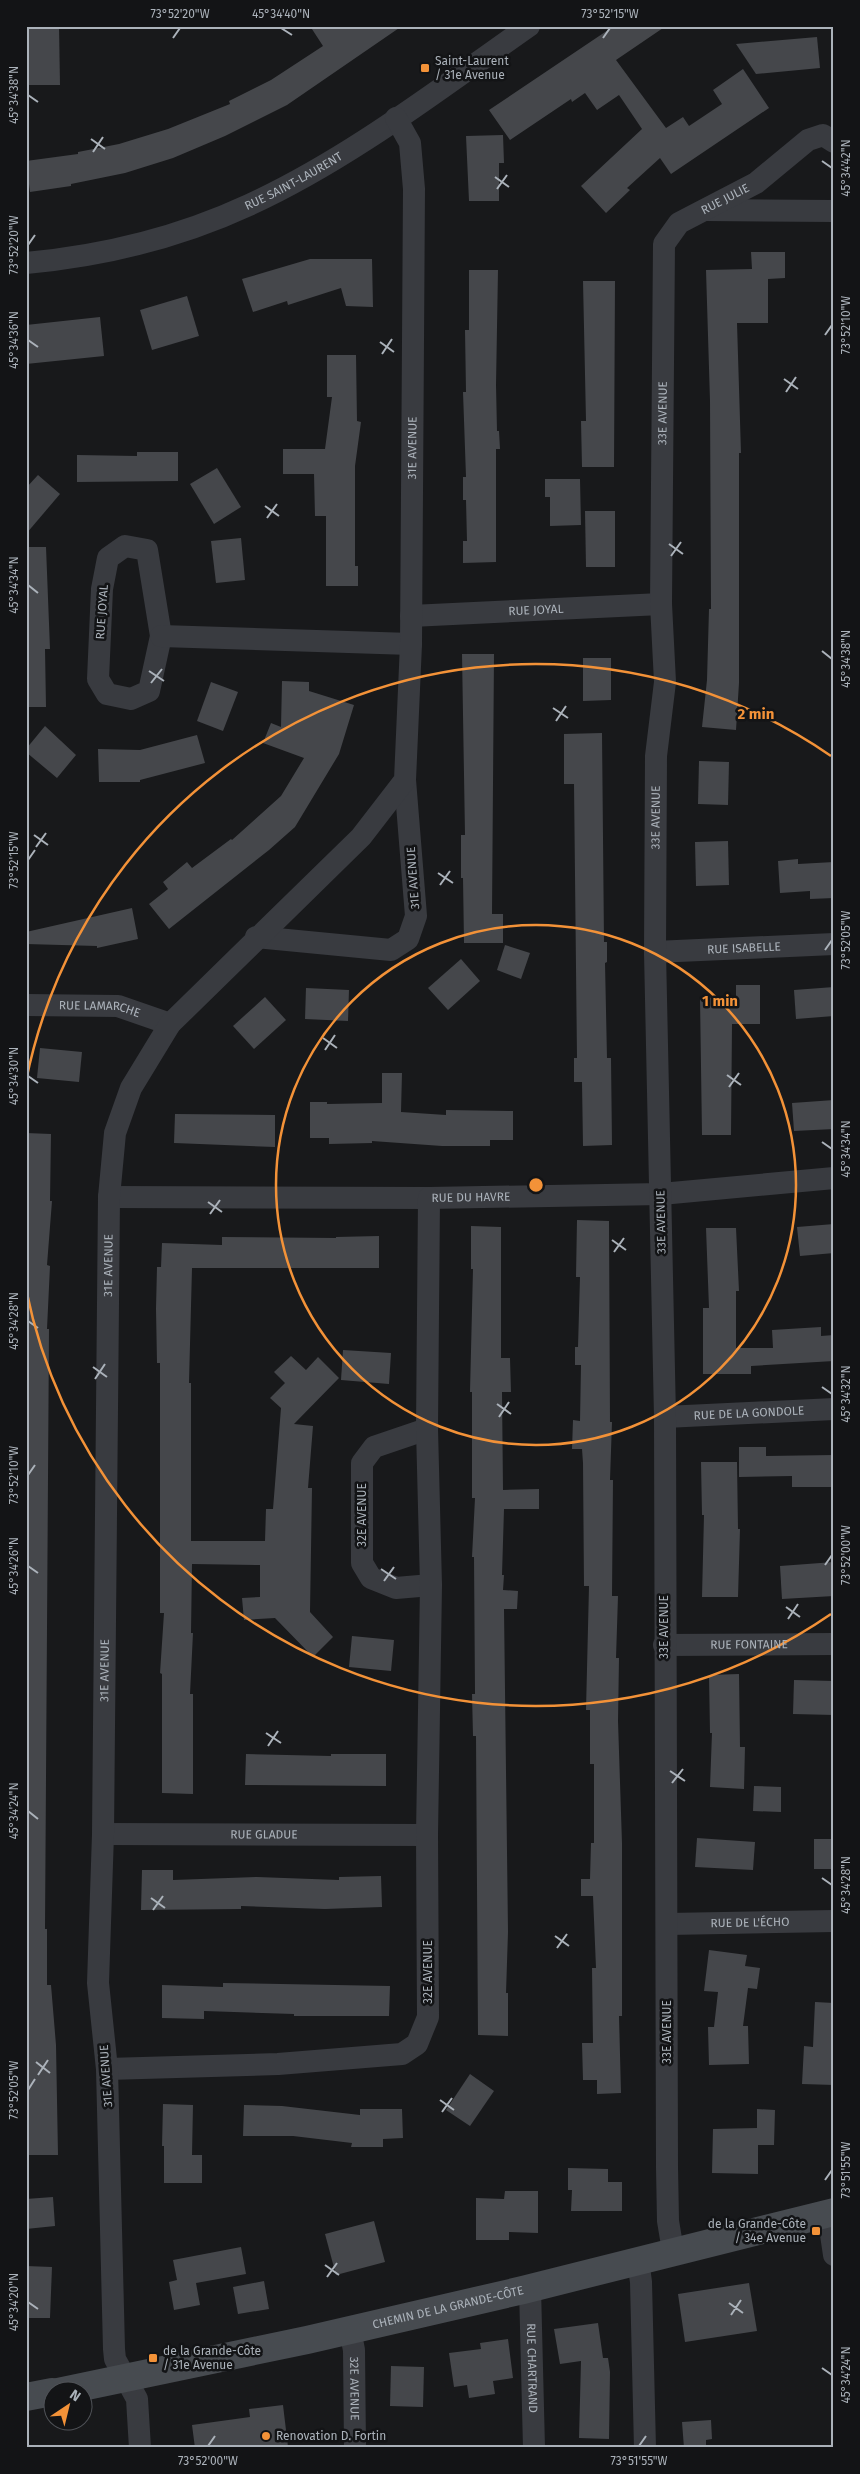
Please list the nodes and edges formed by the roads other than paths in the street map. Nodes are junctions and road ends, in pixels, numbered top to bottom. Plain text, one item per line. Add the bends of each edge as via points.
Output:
1 (529, 26) edge
2 (396, 118) junction
3 (834, 142) edge
4 (700, 210) junction
5 (834, 211) edge
6 (26, 263) edge
7 (661, 604) junction
8 (411, 616) junction
9 (161, 636) junction
10 (412, 644) junction
11 (405, 780) junction
12 (256, 938) junction
13 (834, 944) edge
14 (655, 952) junction
15 (26, 1004) edge
16 (170, 1024) junction
17 (834, 1178) edge
18 (661, 1194) junction
19 (109, 1197) junction
20 (429, 1198) junction
21 (834, 1409) edge
22 (665, 1417) junction
23 (427, 1430) junction
24 (431, 1585) junction
25 (834, 1644) edge
26 (664, 1645) junction
27 (103, 1834) junction
28 (427, 1835) junction
29 (834, 1920) edge
30 (668, 1924) junction
31 (107, 2069) junction
32 (831, 2213) edge
33 (673, 2251) junction
34 (834, 2255) edge
35 (638, 2260) junction
36 (530, 2288) junction
37 (350, 2330) junction
38 (127, 2379) junction
39 (92, 2386) edge
40 (42, 2394) edge
41 (26, 2397) edge
42 (140, 2448) edge
43 (355, 2448) edge
44 (534, 2448) edge
45 (645, 2448) edge

1 - 2 street, RUE SAINT-LAURENT
2 - 6 street, RUE SAINT-LAURENT via 292,183 225,215 132,244
2 - 8 street, 31E AVENUE via 410,143 414,189
3 - 4 street, RUE JULIE via 823,135 808,140 756,183
4 - 5 street, RUE JULIE
4 - 7 street, 33E AVENUE via 679,223 664,244
7 - 8 street, RUE JOYAL
7 - 14 street, 33E AVENUE via 665,682 656,756
8 - 10 street, 31E AVENUE
9 - 9 street, RUE JOYAL via 147,550 125,546 108,558 102,589 98,679 107,694 131,699 149,692
9 - 10 street
10 - 11 street, 31E AVENUE
11 - 12 street, 31E AVENUE via 361,837
11 - 12 street, 31E AVENUE via 416,916 408,939 391,950
12 - 16 street, 31E AVENUE
13 - 14 street, RUE ISABELLE
14 - 18 street, 33E AVENUE
15 - 16 street, RUE LAMARCHE via 118,1006
16 - 19 street, 31E AVENUE via 131,1088 115,1133
17 - 18 street, RUE DU HAVRE
18 - 20 street, RUE DU HAVRE
18 - 22 street, 33E AVENUE
19 - 20 street, RUE DU HAVRE
19 - 27 street, 31E AVENUE
20 - 23 street, 32E AVENUE
21 - 22 street, RUE DE LA GONDOLE
22 - 26 street, 33E AVENUE
23 - 24 street, 32E AVENUE
23 - 24 street, 32E AVENUE via 374,1447 362,1463 362,1563 371,1578 396,1588
24 - 28 street, 32E AVENUE
25 - 26 street, RUE FONTAINE
26 - 30 street, 33E AVENUE
27 - 28 street, RUE GLADUE
27 - 31 street, 31E AVENUE via 98,1983
28 - 31 street, 32E AVENUE via 428,2017 416,2044 402,2054 278,2064
29 - 30 street, RUE DE L'ÉCHO
30 - 33 street, 33E AVENUE via 667,2186
31 - 38 street, 31E AVENUE via 114,2349 115,2359
32 - 33 main road, CHEMIN DE LA GRANDE-CÔTE
32 - 34 street
33 - 35 main road, CHEMIN DE LA GRANDE-CÔTE
35 - 36 main road, CHEMIN DE LA GRANDE-CÔTE
35 - 45 street
36 - 37 main road, CHEMIN DE LA GRANDE-CÔTE
36 - 44 street, RUE CHARTRAND
37 - 38 main road, CHEMIN DE LA GRANDE-CÔTE
37 - 43 street, 32E AVENUE via 354,2350
38 - 39 main road, CHEMIN DE LA GRANDE-CÔTE
38 - 42 street, 31E AVENUE via 137,2399
40 - 41 main road

